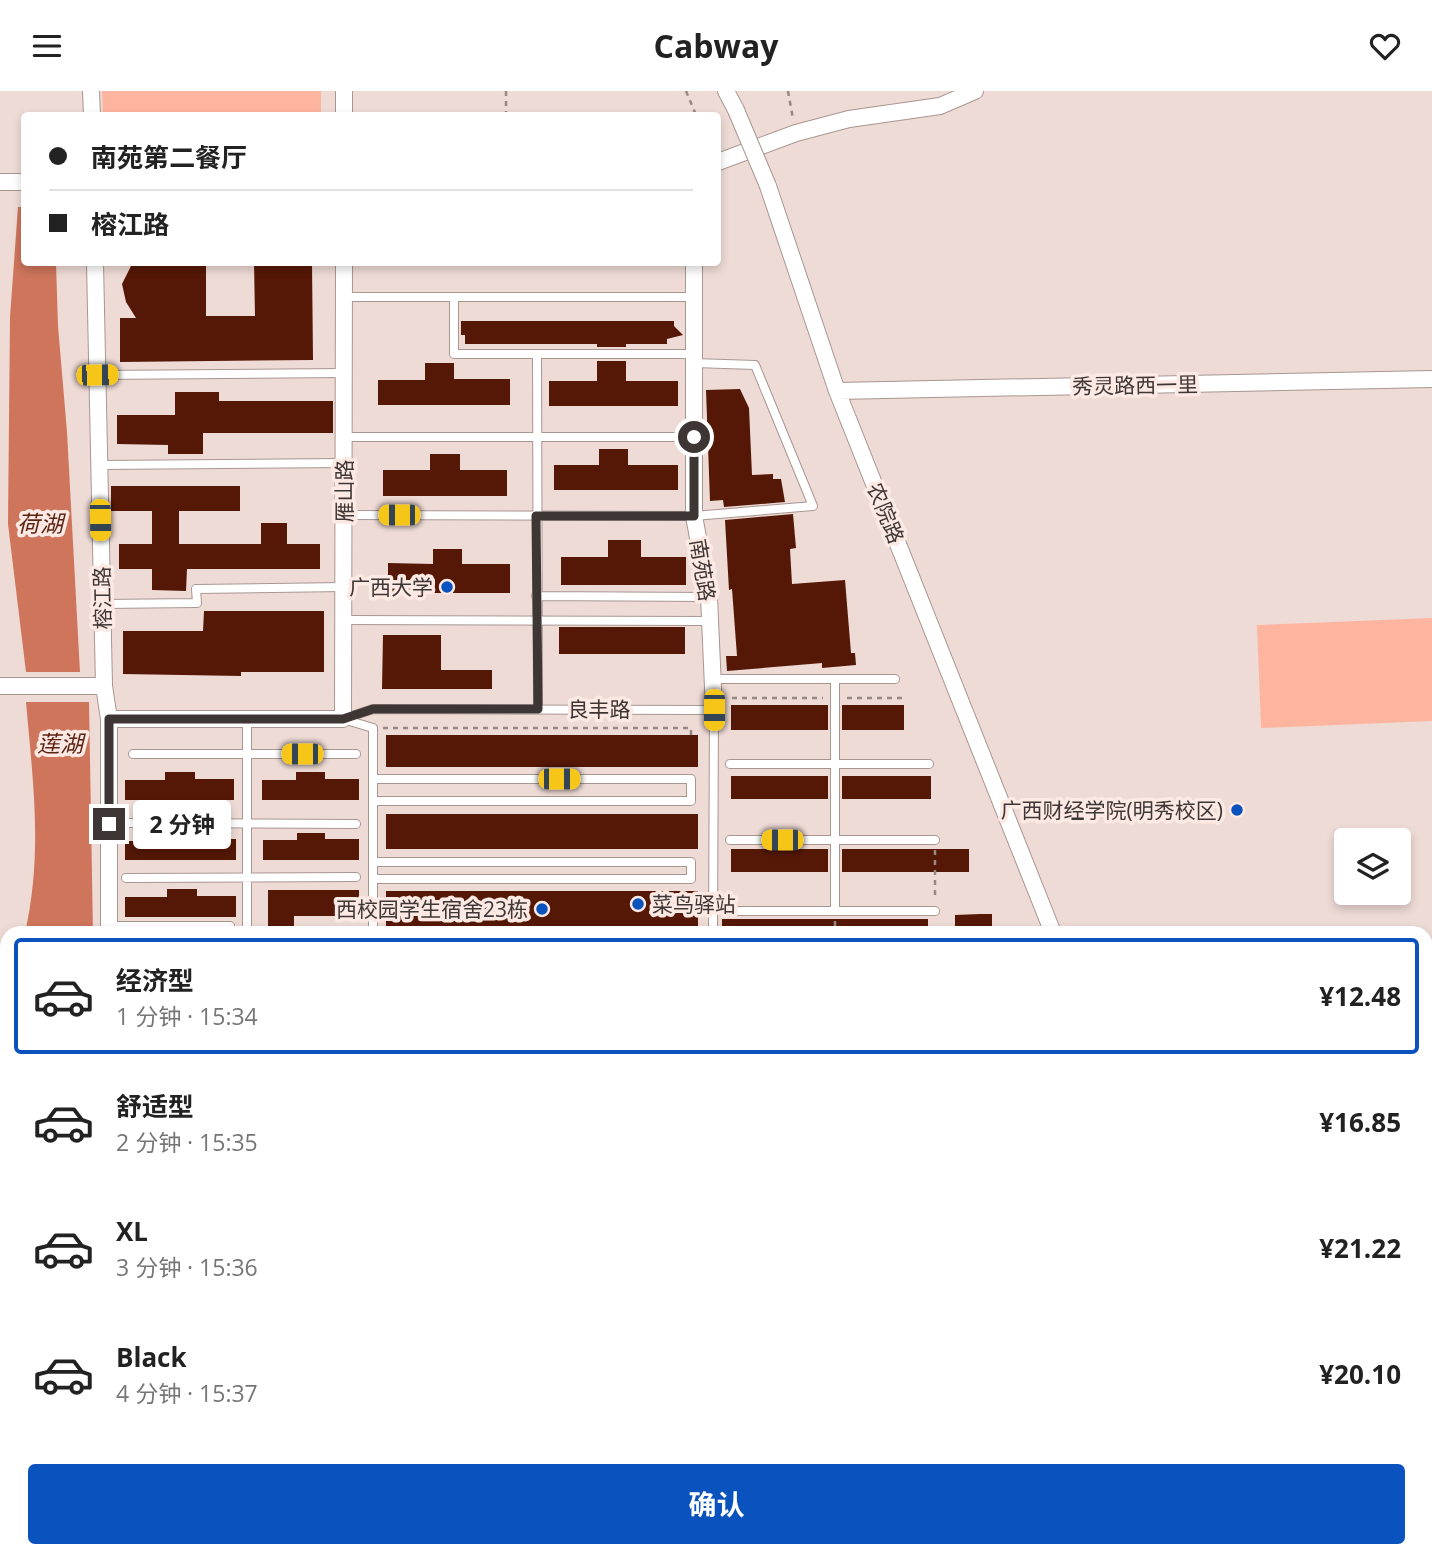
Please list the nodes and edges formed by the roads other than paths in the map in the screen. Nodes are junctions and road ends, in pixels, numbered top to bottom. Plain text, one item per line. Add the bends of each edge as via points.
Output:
1 (92, 91) edge
2 (344, 91) edge
3 (726, 91) edge
4 (975, 91) edge
5 (92, 112) edge
6 (344, 112) edge
7 (721, 161) edge
8 (21, 181) edge
9 (0, 182) edge
10 (95, 266) edge
11 (344, 266) edge
12 (694, 266) edge
13 (344, 297) junction
14 (454, 297) junction
15 (694, 297) junction
16 (537, 354) junction
17 (694, 358) junction
18 (344, 373) junction
19 (97, 375) junction
20 (1432, 379) edge
21 (837, 391) junction
22 (344, 437) junction
23 (537, 437) junction
24 (694, 437) junction
25 (344, 463) junction
26 (99, 465) junction
27 (344, 515) junction
28 (536, 516) junction
29 (694, 516) junction
30 (344, 587) junction
31 (536, 596) junction
32 (709, 597) junction
33 (102, 604) junction
34 (344, 620) junction
35 (536, 621) junction
36 (710, 621) junction
37 (713, 679) junction
38 (835, 679) junction
39 (895, 679) dead end
40 (0, 686) edge
41 (104, 686) junction
42 (538, 709) junction
43 (714, 710) junction
44 (109, 719) junction
45 (247, 719) junction
46 (343, 719) junction
47 (133, 754) dead end
48 (247, 754) junction
49 (356, 754) dead end
50 (730, 764) dead end
51 (835, 764) junction
52 (929, 764) dead end
53 (373, 779) junction
54 (373, 801) junction
55 (128, 824) dead end
56 (356, 824) dead end
57 (247, 825) junction
58 (730, 840) dead end
59 (835, 840) junction
60 (935, 840) road end
61 (373, 862) junction
62 (356, 877) dead end
63 (126, 878) dead end
64 (247, 879) junction
65 (373, 879) junction
66 (730, 911) dead end
67 (835, 911) junction
68 (935, 911) road end
69 (109, 926) edge
70 (247, 926) edge
71 (373, 926) edge
72 (713, 926) edge
73 (1050, 926) edge

1 - 5 street
2 - 6 street
3 - 21 street, 农院路, bridge via 768,186
4 - 7 street via 940,106 849,118 796,132
8 - 9 street
10 - 19 street, 榕江路
11 - 13 street, 雁山路
12 - 15 street, 南苑路
13 - 14 lane
13 - 18 street, 雁山路
14 - 15 lane
14 - 16 lane via 454,354
15 - 17 street, 南苑路
16 - 17 lane
16 - 23 lane
17 - 24 street, 南苑路
17 - 29 lane via 755,365 813,506
18 - 19 lane
18 - 22 street, 雁山路
19 - 26 street, 榕江路
20 - 21 street, 秀灵路西一里
21 - 73 street, 农院路
22 - 23 lane
22 - 25 street, 雁山路
23 - 24 lane
23 - 28 lane
24 - 29 street, 南苑路
25 - 26 lane
25 - 27 street, 雁山路
26 - 33 street, 榕江路
27 - 28 lane
27 - 30 street, 雁山路
28 - 29 lane
28 - 31 lane
29 - 32 street, 南苑路
30 - 33 lane via 196,589 197,603
30 - 34 street, 雁山路
31 - 32 lane
31 - 35 lane
32 - 36 street, 南苑路
33 - 41 street, 榕江路
34 - 35 lane
34 - 46 street, 雁山路
35 - 36 lane
35 - 42 lane
36 - 37 street, 南苑路
37 - 38 lane
37 - 43 street, 南苑路
38 - 39 lane
38 - 51 lane
40 - 41 street
41 - 44 street, 榕江路
42 - 43 lane, 良丰路
42 - 46 lane, 良丰路 via 373,709
43 - 72 lane
44 - 45 street, 良丰路
44 - 69 street, 榕江路
45 - 46 street, 良丰路
45 - 48 lane
46 - 53 lane via 373,728
47 - 48 lane
48 - 49 lane
48 - 57 lane
50 - 51 lane
51 - 52 lane
51 - 59 lane
53 - 54 lane
53 - 54 lane via 691,779 691,801
54 - 61 lane
55 - 57 lane
56 - 57 lane
57 - 64 lane
58 - 59 lane
59 - 60 lane
59 - 67 lane
61 - 65 lane
61 - 65 lane via 691,862 691,879
62 - 64 lane
63 - 64 lane
64 - 70 lane
65 - 71 lane
66 - 67 lane
67 - 68 lane

